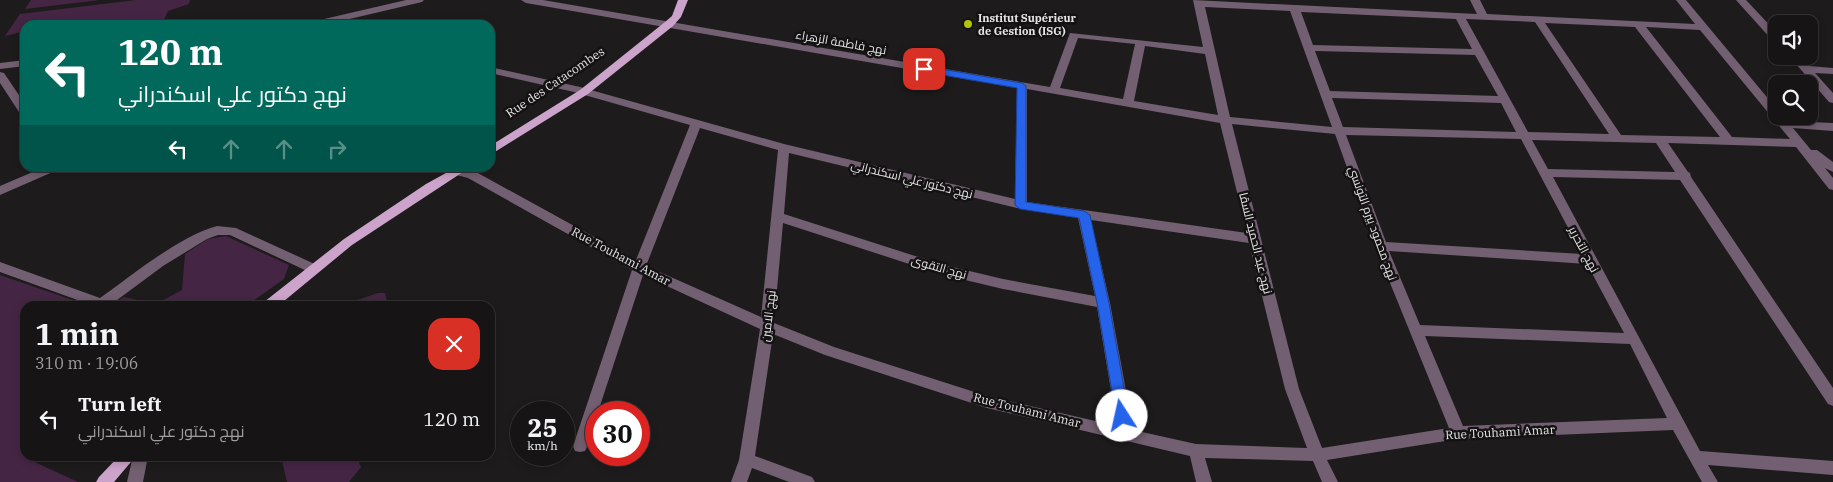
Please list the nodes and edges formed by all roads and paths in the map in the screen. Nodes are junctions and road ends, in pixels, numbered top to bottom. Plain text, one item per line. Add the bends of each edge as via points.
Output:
1 (419, 0) edge
2 (526, 0) edge
3 (674, 0) edge
4 (683, 0) edge
5 (1475, 0) edge
6 (1681, 0) edge
7 (1741, 0) edge
8 (1198, 2) edge
9 (1227, 2) edge
10 (1322, 5) edge
11 (1295, 10) junction
12 (1459, 15) junction
13 (1483, 17) junction
14 (333, 20) edge
15 (1539, 21) junction
16 (664, 24) junction
17 (1638, 24) junction
18 (1703, 27) junction
19 (1768, 29) edge
20 (1141, 42) junction
21 (1309, 48) junction
22 (1209, 51) junction
23 (1478, 52) junction
24 (20, 64) edge
25 (1802, 65) edge
26 (0, 66) edge
27 (1806, 69) junction
28 (495, 71) edge
29 (1833, 71) edge
30 (0, 76) edge
31 (1022, 86) junction
32 (580, 90) junction
33 (1054, 91) junction
34 (1326, 94) junction
35 (1504, 100) junction
36 (1833, 100) edge
37 (1128, 103) junction
38 (20, 105) edge
39 (1768, 105) edge
40 (1225, 120) junction
41 (696, 123) junction
42 (1818, 124) edge
43 (1785, 125) edge
44 (1833, 127) edge
45 (1340, 131) junction
46 (1524, 136) junction
47 (1618, 139) junction
48 (1660, 140) junction
49 (1728, 140) junction
50 (495, 141) edge
51 (1799, 143) junction
52 (495, 148) edge
53 (784, 148) junction
54 (1833, 168) edge
55 (42, 172) edge
56 (449, 172) edge
57 (464, 172) edge
58 (1544, 174) junction
59 (1686, 176) junction
60 (1833, 186) edge
61 (0, 191) edge
62 (1020, 205) junction
63 (1084, 215) junction
64 (778, 217) junction
65 (1254, 239) junction
66 (1381, 246) junction
67 (1589, 259) junction
68 (0, 268) edge
69 (638, 268) junction
70 (314, 269) junction
71 (94, 301) edge
72 (106, 301) edge
73 (276, 301) edge
74 (1103, 303) junction
75 (767, 326) junction
76 (1415, 330) junction
77 (1634, 339) junction
78 (1833, 400) edge
79 (1677, 424) junction
80 (1458, 433) junction
81 (1126, 434) junction
82 (580, 446) dead end
83 (1196, 451) junction
84 (1317, 455) junction
85 (1696, 457) junction
86 (747, 460) junction
87 (124, 461) edge
88 (139, 461) edge
89 (1833, 468) edge
90 (104, 482) edge
91 (135, 482) edge
92 (739, 482) edge
93 (807, 482) edge
94 (1204, 482) edge
95 (1330, 482) edge
96 (1710, 482) edge

1 - 14 street
2 - 16 street, نهج فاطمة الزهراء
3 - 16 main road, Rue des Catacombes
4 - 16 main road, Rue des Catacombes via 676,17
5 - 13 street
6 - 18 street
7 - 19 street
8 - 9 street
8 - 22 street, نهج عبد الحميد السقا
9 - 11 street
10 - 11 street
10 - 12 street
11 - 21 street, نهج محمود بيرم التونسي
12 - 13 street
12 - 23 street, نهج التحرير
13 - 15 street
15 - 17 street
15 - 47 street
16 - 31 street, نهج فاطمة الزهراء
16 - 32 main road, Rue des Catacombes
17 - 18 street
17 - 49 street
18 - 39 street
20 - 22 street
20 - 33 street via 1074,35
20 - 37 street
21 - 23 street
21 - 34 street, نهج محمود بيرم التونسي
22 - 40 street, نهج عبد الحميد السقا
23 - 35 street, نهج التحرير
24 - 26 street
25 - 27 street
27 - 29 street
27 - 36 street
28 - 32 street, نهج دكتور علي اسكندراني
30 - 38 street
31 - 33 street, نهج فاطمة الزهراء
31 - 62 street
32 - 41 street, نهج دكتور علي اسكندراني
32 - 50 main road, Rue des Catacombes
32 - 52 main road, Rue des Catacombes
33 - 37 street, نهج فاطمة الزهراء
34 - 35 street
34 - 45 street, نهج محمود بيرم التونسي
35 - 46 street, نهج التحرير
37 - 40 street, نهج فاطمة الزهراء
40 - 45 street, نهج فاطمة الزهراء
40 - 65 street, نهج عبد الحميد السقا
41 - 53 street, نهج دكتور علي اسكندراني
41 - 69 street
42 - 44 street
43 - 51 street
45 - 46 street, نهج فاطمة الزهراء
45 - 66 street, نهج محمود بيرم التونسي
46 - 47 street, نهج فاطمة الزهراء
46 - 58 street, نهج التحرير
47 - 48 street, نهج فاطمة الزهراء
48 - 49 street, نهج فاطمة الزهراء
48 - 59 street
49 - 51 street, نهج فاطمة الزهراء
51 - 54 street
51 - 60 street
53 - 62 street, نهج دكتور علي اسكندراني
53 - 64 street, نهج الامين
55 - 61 street
56 - 70 main road
57 - 69 street, Rue Touhami Amar
58 - 59 street
58 - 67 street, نهج التحرير
59 - 78 street
62 - 63 street, نهج دكتور علي اسكندراني
63 - 65 street, نهج دكتور علي اسكندراني
63 - 74 street
64 - 74 street, نهج التقوى via 940,269
64 - 75 street, نهج الامين
65 - 84 street, نهج عبد الحميد السقا via 1292,390
66 - 67 street
66 - 76 street, نهج محمود بيرم التونسي
67 - 77 street, نهج التحرير
68 - 71 street
69 - 75 street, Rue Touhami Amar
69 - 82 street
70 - 72 street via 224,230 203,236
70 - 73 main road
74 - 81 street
75 - 81 street, Rue Touhami Amar via 830,351 987,402
75 - 86 street, نهج الامين
76 - 77 street
76 - 80 street, نهج محمود بيرم التونسي
77 - 79 street, نهج التحرير
79 - 80 street, Rue Touhami Amar
79 - 85 street, نهج التحرير
80 - 84 street, Rue Touhami Amar
81 - 83 street, Rue Touhami Amar
83 - 84 street, Rue Touhami Amar
83 - 94 street
84 - 95 street, نهج عبد الحميد السقا
85 - 89 street
85 - 96 street, نهج التحرير
86 - 92 street, نهج الامين
86 - 93 street
87 - 90 main road
88 - 91 street

